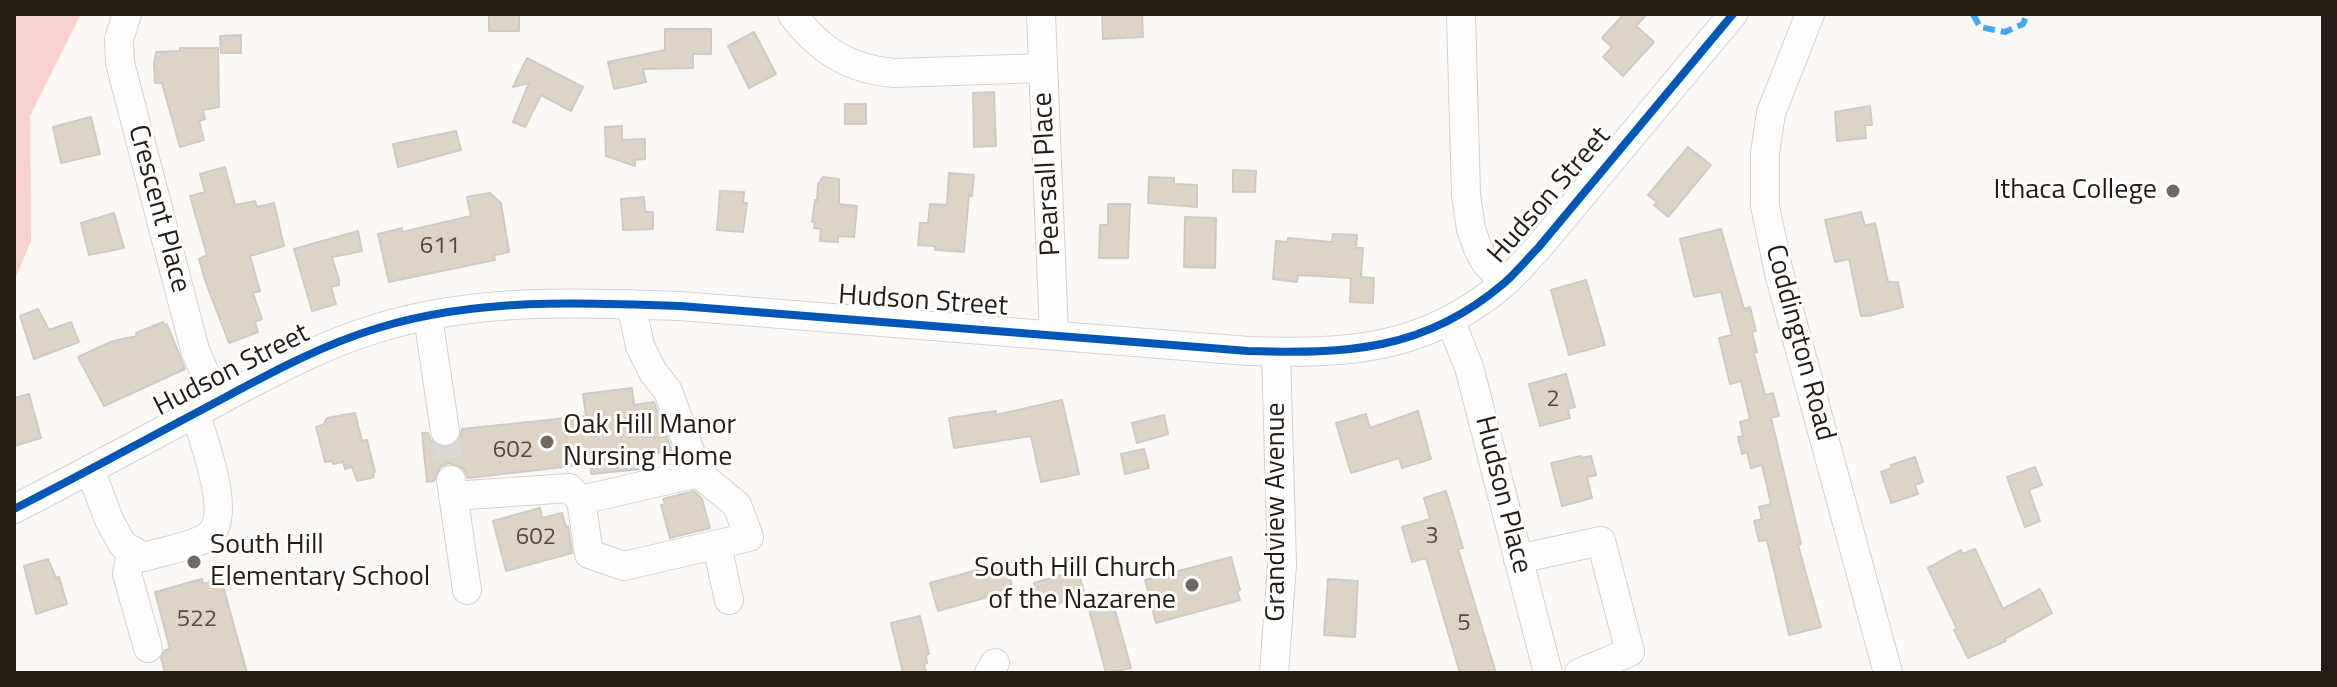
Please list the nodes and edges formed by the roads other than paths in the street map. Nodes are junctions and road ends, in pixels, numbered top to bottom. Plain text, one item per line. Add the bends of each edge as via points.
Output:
1 (127, 14) edge
2 (792, 14) edge
3 (1041, 14) edge
4 (1461, 14) edge
5 (1810, 14) edge
6 (1732, 15) edge
7 (1043, 68) junction
8 (1504, 283) junction
9 (631, 304) junction
10 (428, 317) junction
11 (1450, 320) junction
12 (1054, 334) junction
13 (1276, 352) junction
14 (206, 408) junction
15 (445, 431) tunnel mouth
16 (90, 469) junction
17 (698, 473) junction
18 (581, 500) junction
19 (14, 509) edge
20 (717, 546) junction
21 (132, 550) junction
22 (1518, 559) junction
23 (467, 590) dead end
24 (729, 600) dead end
25 (148, 648) dead end
26 (1274, 673) edge
27 (1548, 673) edge
28 (1579, 673) edge
29 (1888, 673) edge

1 - 14 street, Crescent Place via 119,39 120,63
2 - 7 street via 824,49 872,71
3 - 7 street, Pearsall Place
4 - 8 street via 1471,229 1482,256
5 - 29 street, Coddington Road via 1771,113 1765,206
6 - 8 street, Hudson Street
7 - 12 street, Pearsall Place
8 - 11 street, Hudson Street
9 - 10 street, Hudson Street via 538,304
9 - 12 street, Hudson Street
9 - 17 street via 640,346 668,391
10 - 14 street, Hudson Street via 335,343
10 - 15 street
11 - 13 street, Hudson Street via 1378,345
11 - 22 street, Hudson Place via 1469,367
12 - 13 street, Hudson Street
13 - 26 street, Grandview Avenue via 1282,565
14 - 16 street, Hudson Street
14 - 21 street, Crescent Place via 217,523 208,538 144,557
16 - 19 street, Hudson Street
16 - 21 street via 109,520 123,545
17 - 18 street
17 - 20 street via 737,505 749,537
18 - 20 street via 589,554 624,566
18 - 23 street via 569,488 452,488
20 - 24 street
21 - 25 street via 127,574
22 - 27 street, Hudson Place
22 - 28 street via 1601,541 1630,652

